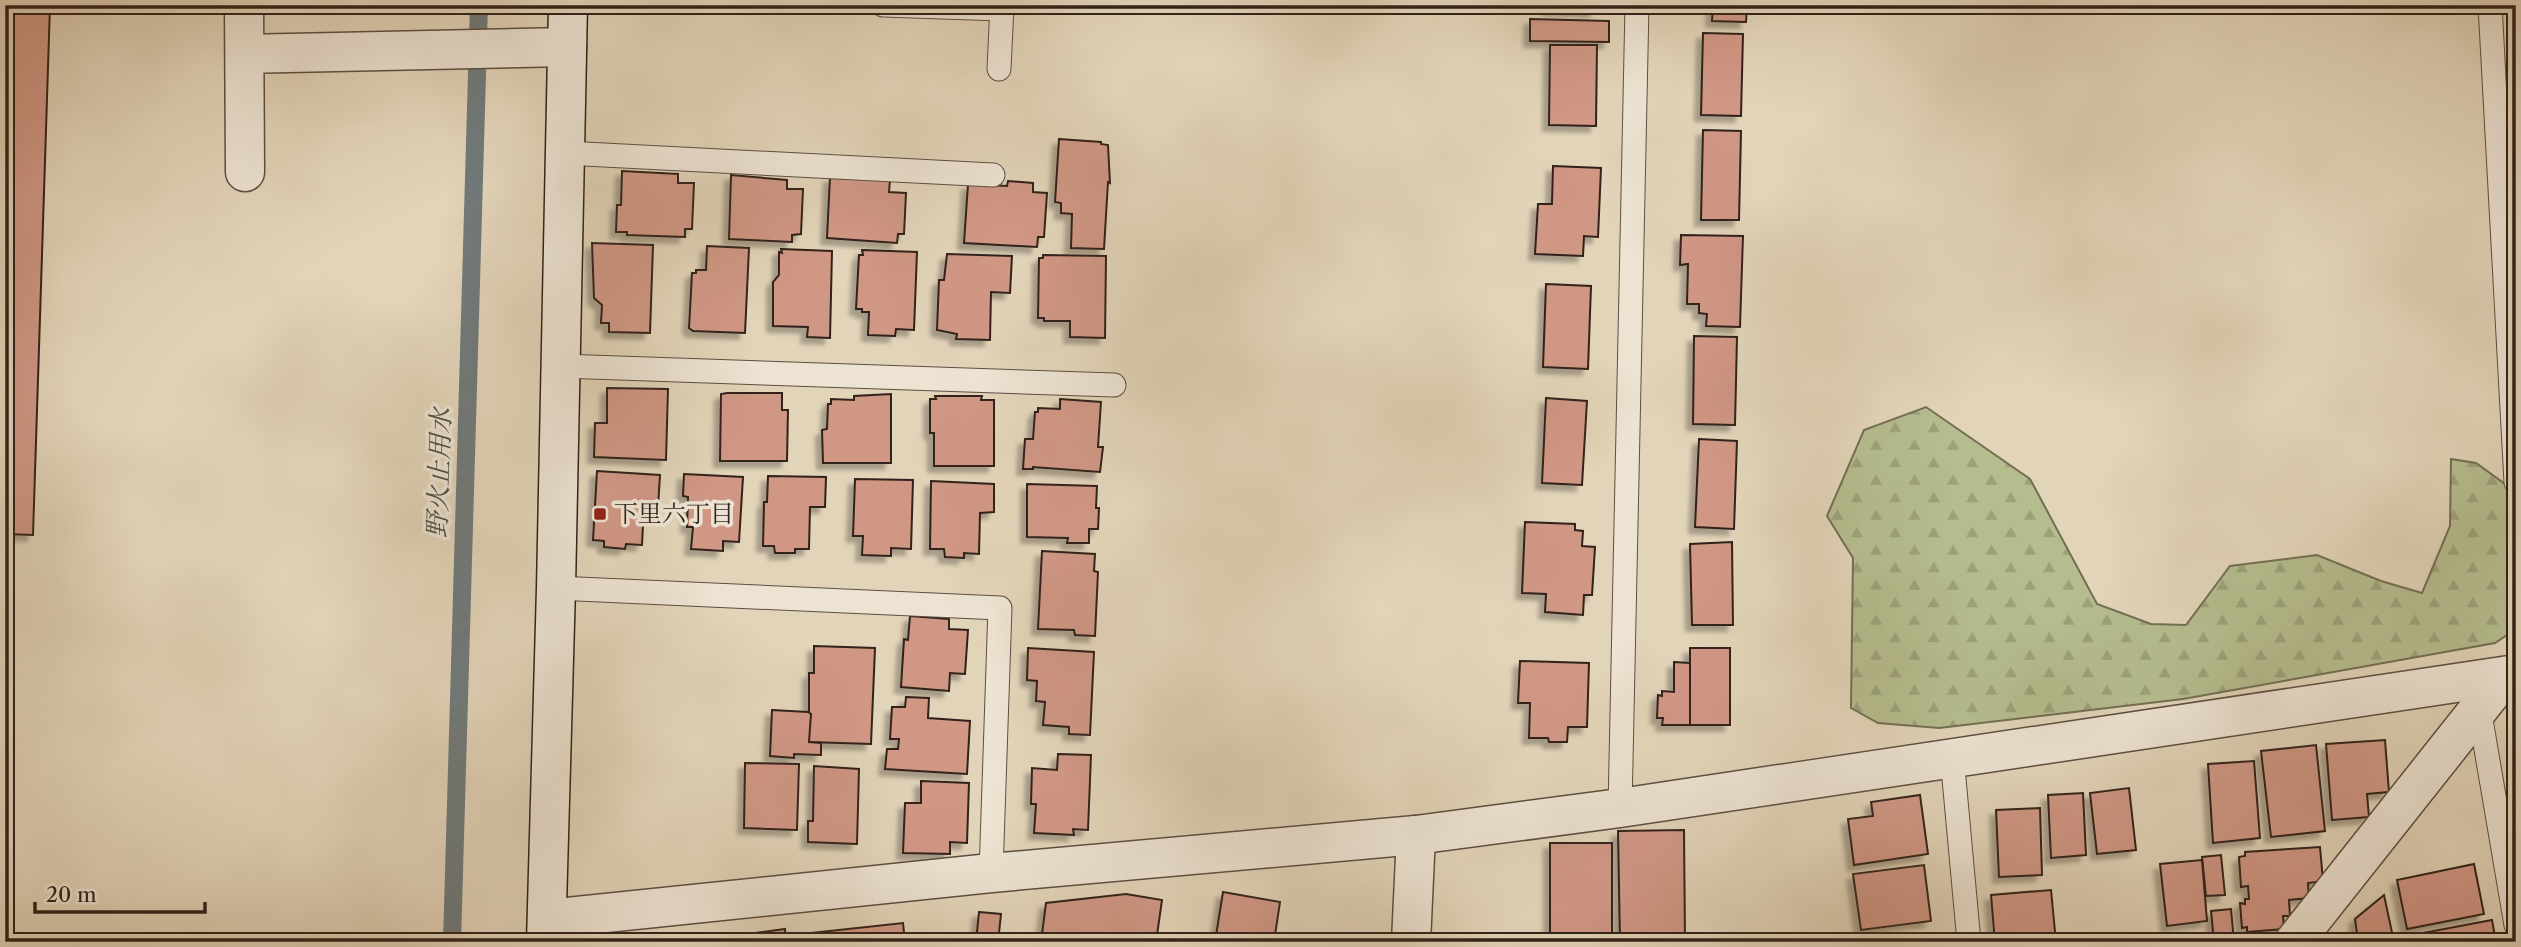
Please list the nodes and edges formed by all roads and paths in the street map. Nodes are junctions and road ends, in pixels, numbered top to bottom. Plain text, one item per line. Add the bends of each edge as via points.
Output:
1 (244, 5) edge
2 (568, 5) edge
3 (883, 5) edge
4 (1637, 5) edge
5 (2490, 5) edge
6 (1002, 7) edge
7 (568, 47) junction
8 (245, 54) junction
9 (999, 69) dead end
10 (565, 153) junction
11 (245, 172) dead end
12 (993, 175) dead end
13 (561, 366) junction
14 (1114, 384) dead end
15 (2516, 479) edge
16 (556, 589) junction
17 (2510, 675) edge
18 (2479, 708) junction
19 (1951, 757) junction
20 (1620, 808) junction
21 (1416, 835) junction
22 (991, 873) junction
23 (2516, 925) edge
24 (547, 931) edge
25 (1411, 942) edge
26 (1969, 942) edge
27 (2294, 942) edge

1 - 8 street
2 - 7 street
3 - 6 lane
4 - 20 lane
5 - 15 lane
6 - 9 lane
7 - 8 street
7 - 10 street
8 - 11 street
10 - 12 lane
10 - 13 street
13 - 14 lane
13 - 16 street
16 - 22 lane via 1000,608
16 - 24 street
17 - 18 street
17 - 19 street
18 - 23 lane
18 - 27 street
19 - 20 street
19 - 26 lane
20 - 21 street
21 - 22 street
21 - 25 street
22 - 24 street

